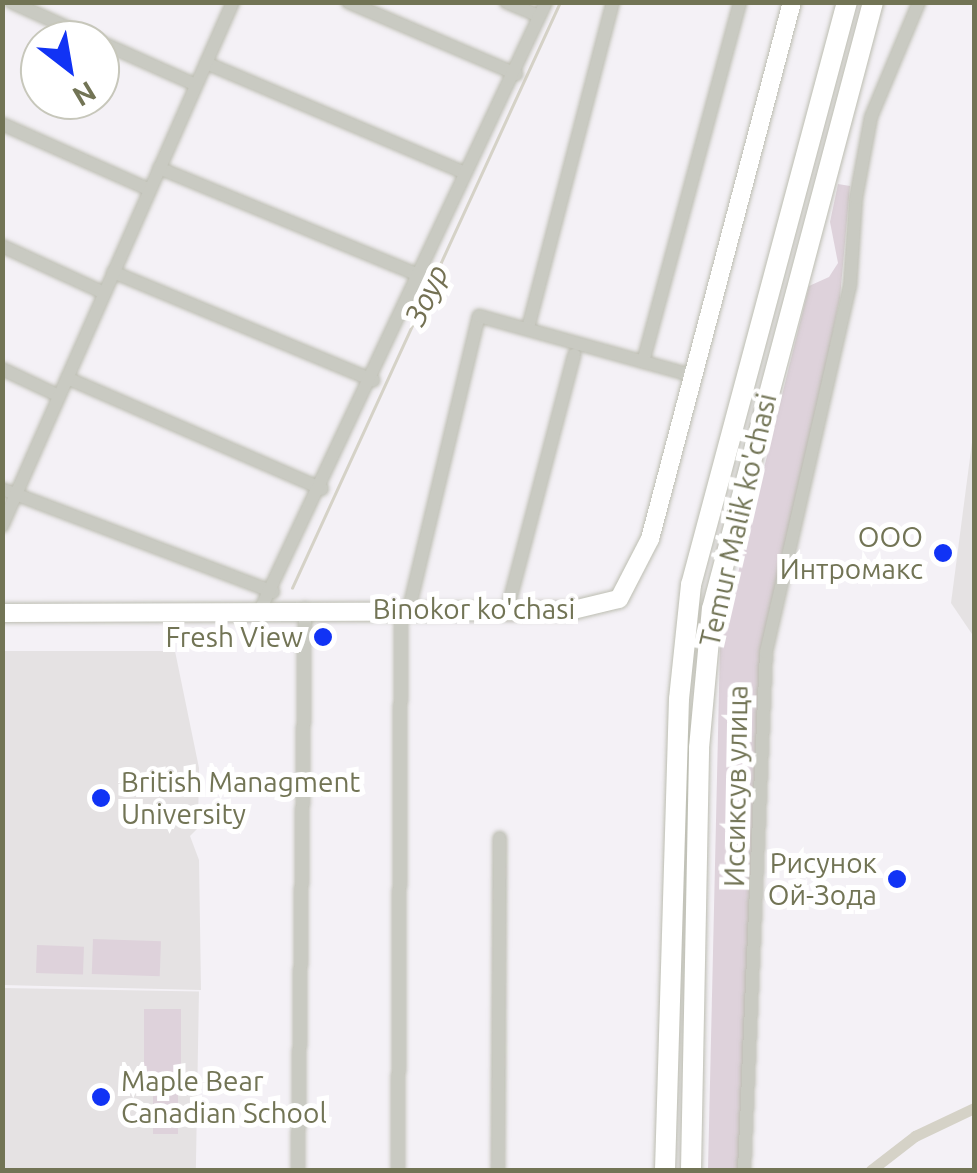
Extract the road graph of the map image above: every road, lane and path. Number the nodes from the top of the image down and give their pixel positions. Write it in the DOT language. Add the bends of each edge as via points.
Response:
graph roads {
  1 [pos="11,2"];
  2 [pos="233,2"];
  3 [pos="348,2"];
  4 [pos="506,2"];
  5 [pos="546,2"];
  6 [pos="614,2"];
  7 [pos="740,2"];
  8 [pos="792,2"];
  9 [pos="847,2"];
  10 [pos="874,2"];
  11 [pos="919,2"];
  12 [pos="539,16"];
  13 [pos="51,20"];
  14 [pos="120,51"];
  15 [pos="206,64"];
  16 [pos="516,74"];
  17 [pos="196,85"];
  18 [pos="2,124"];
  19 [pos="159,168"];
  20 [pos="466,172"];
  21 [pos="150,190"];
  22 [pos="2,246"];
  23 [pos="114,272"];
  24 [pos="419,275"];
  25 [pos="104,293"];
  26 [pos="528,328"];
  27 [pos="756,331"];
  28 [pos="782,338"];
  29 [pos="574,355"];
  30 [pos="643,362"];
  31 [pos="2,369"];
  32 [pos="694,376"];
  33 [pos="67,378"];
  34 [pos="373,380"];
  35 [pos="59,396"];
  36 [pos="322,489"];
  37 [pos="9,492"];
  38 [pos="2,526"];
  39 [pos="273,592"];
  40 [pos="261,608"];
  41 [pos="305,608"];
  42 [pos="405,609"];
  43 [pos="507,610"];
  44 [pos="2,613"];
  45 [pos="500,838"];
  46 [pos="298,1170"];
  47 [pos="398,1170"];
  48 [pos="498,1170"];
  49 [pos="666,1170"];
  50 [pos="692,1170"];
  51 [pos="744,1170"];
  1 -- 13 [label="street"];
  2 -- 15 [label="street"];
  3 -- 16 [label="street"];
  4 -- 12 [label="street"];
  5 -- 12 [label="street"];
  6 -- 26 [label="street"];
  7 -- 30 [label="street"];
  8 -- 32 [label="main road, Binokor ko'chasi"];
  9 -- 27 [label="highway, Temur Malik ko'chasi"];
  10 -- 28 [label="highway, Temur Malik ko'chasi"];
  11 -- 51 [label="street, Иссиксув улица" via="871,117 850,286 766,652"];
  12 -- 16 [label="street"];
  14 -- 17 [label="street"];
  15 -- 17 [label="street"];
  15 -- 20 [label="street"];
  16 -- 20 [label="street"];
  17 -- 19 [label="street"];
  18 -- 21 [label="street"];
  19 -- 21 [label="street"];
  19 -- 24 [label="street"];
  20 -- 24 [label="street"];
  21 -- 23 [label="street"];
  22 -- 25 [label="street"];
  23 -- 25 [label="street"];
  23 -- 34 [label="street"];
  24 -- 34 [label="street"];
  25 -- 33 [label="street"];
  26 -- 30 [label="street"];
  26 -- 42 [label="street" via="479,316"];
  27 -- 28 [label="highway"];
  27 -- 49 [label="highway, Temur Malik ko'chasi" via="695,562 684,641"];
  28 -- 50 [label="highway, Temur Malik ko'chasi" via="721,564 705,654"];
  29 -- 43 [label="street"];
  30 -- 32 [label="street"];
  31 -- 35 [label="street"];
  32 -- 43 [label="main road, Binokor ko'chasi" via="650,539 625,594 590,610"];
  33 -- 35 [label="street"];
  33 -- 36 [label="street"];
  34 -- 36 [label="street"];
  35 -- 37 [label="street"];
  36 -- 39 [label="street"];
  37 -- 38 [label="street"];
  37 -- 39 [label="street"];
  39 -- 40 [label="street"];
  40 -- 41 [label="main road, Binokor ko'chasi"];
  40 -- 44 [label="main road, Binokor ko'chasi"];
  41 -- 42 [label="main road, Binokor ko'chasi"];
  41 -- 46 [label="street"];
  42 -- 43 [label="main road, Binokor ko'chasi"];
  42 -- 47 [label="street"];
  45 -- 48 [label="street"];
}
